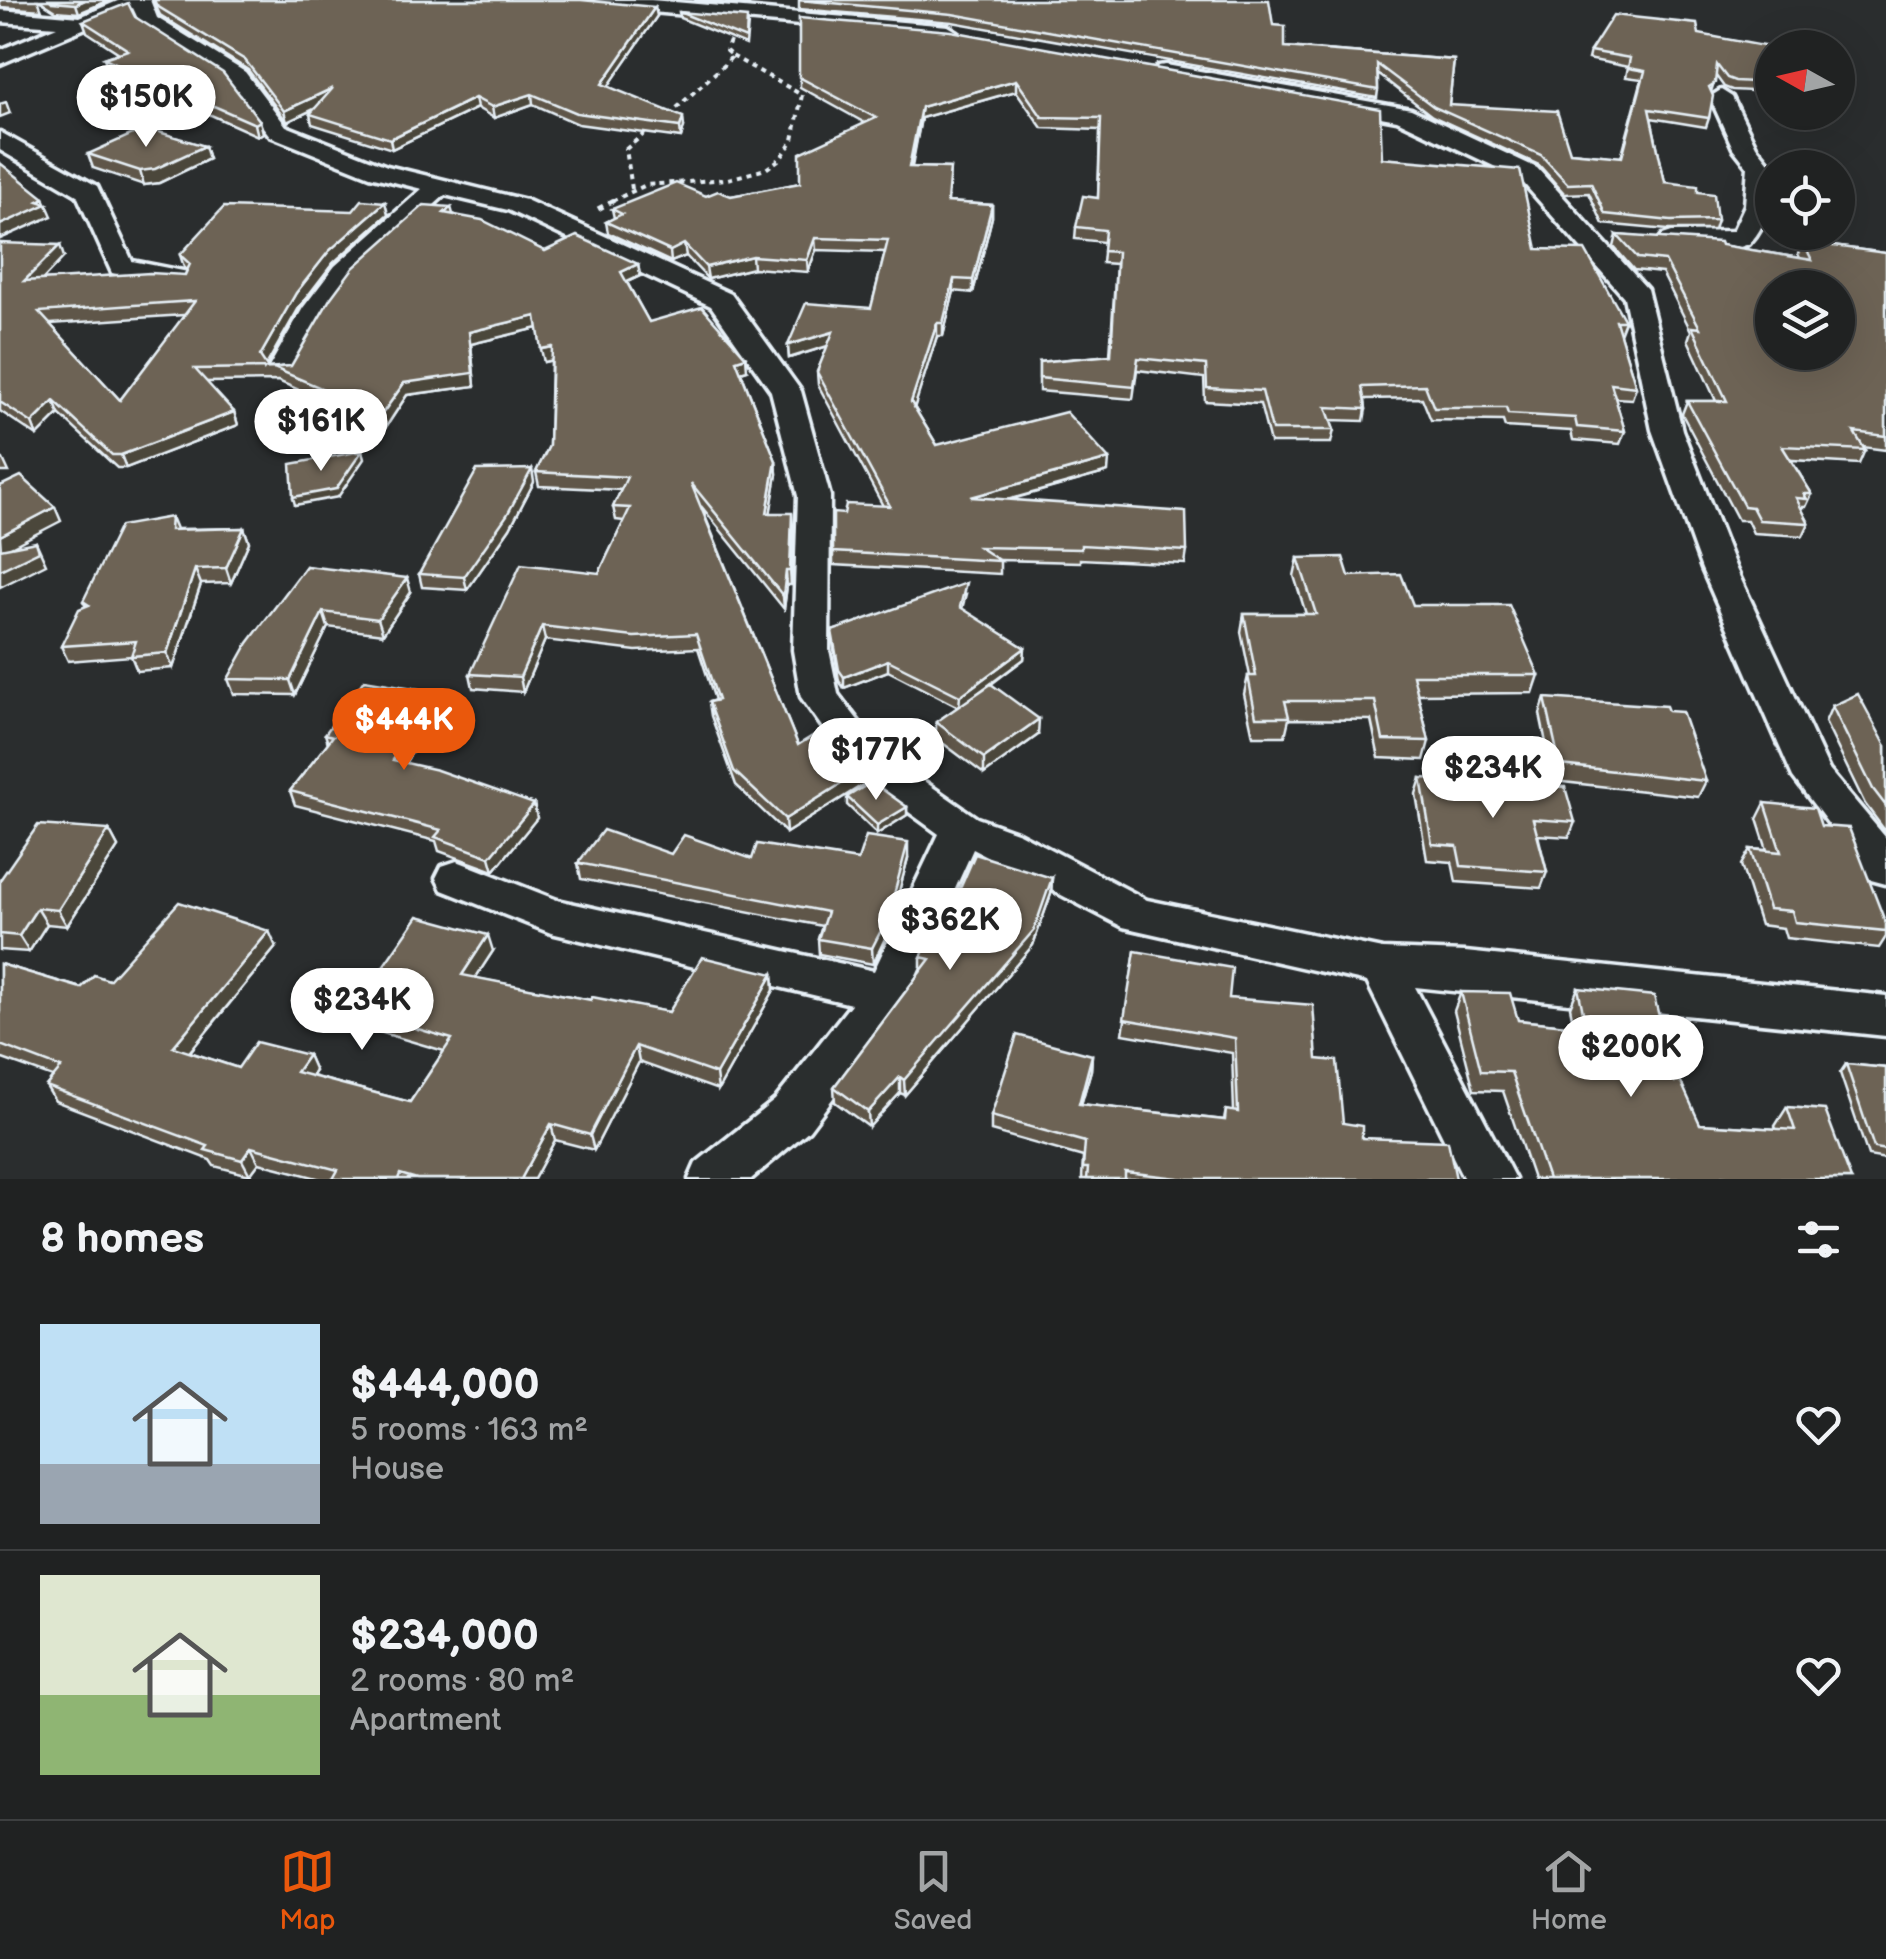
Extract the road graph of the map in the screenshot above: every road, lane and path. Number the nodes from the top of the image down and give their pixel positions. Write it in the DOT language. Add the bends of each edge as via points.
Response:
graph roads {
  1 [pos="138,0"];
  2 [pos="583,0"];
  3 [pos="776,0"];
  4 [pos="0,16"];
  5 [pos="748,16"];
  6 [pos="83,23"];
  7 [pos="968,35"];
  8 [pos="732,56"];
  9 [pos="0,58"];
  10 [pos="1131,65"];
  11 [pos="1721,98"];
  12 [pos="0,139"];
  13 [pos="440,186"];
  14 [pos="632,189"];
  15 [pos="590,212"];
  16 [pos="1582,233"];
  17 [pos="1615,236"];
  18 [pos="1648,238"];
  19 [pos="178,278"];
  20 [pos="282,371"];
  21 [pos="962,829"];
  22 [pos="1886,868"];
  23 [pos="457,878"];
  24 [pos="1382,967"];
  25 [pos="886,993"];
  26 [pos="1886,1016"];
  27 [pos="714,1179"];
  28 [pos="1490,1179"];
  1 -- 6 [label="street"];
  1 -- 13 [label="street" via="148,21 237,78 278,131 380,171"];
  2 -- 5 [label="street"];
  3 -- 5 [label="street"];
  4 -- 6 [label="street"];
  5 -- 7 [label="street"];
  5 -- 8 [label="path" via="734,30 726,51"];
  6 -- 9 [label="street"];
  8 -- 14 [label="path" via="690,102 626,149"];
  8 -- 14 [label="path" via="802,95 795,137 784,154 774,167 746,178"];
  10 -- 16 [label="street" via="1403,114 1528,173"];
  11 -- 18 [label="street" via="1760,166 1748,232 1711,242"];
  12 -- 19 [label="street" via="88,191 121,267"];
  13 -- 20 [label="street" via="344,272"];
  13 -- 21 [label="street" via="518,205 721,300 786,391 814,496 811,650 820,697 868,762"];
  14 -- 15 [label="path"];
  16 -- 17 [label="street"];
  16 -- 22 [label="street" via="1637,295 1667,430 1719,570 1813,777"];
  21 -- 24 [label="street" via="1138,915"];
  21 -- 25 [label="street"];
  23 -- 25 [label="street" via="551,916"];
  24 -- 26 [label="street"];
  24 -- 28 [label="street"];
  25 -- 27 [label="street" via="792,1115"];
}
